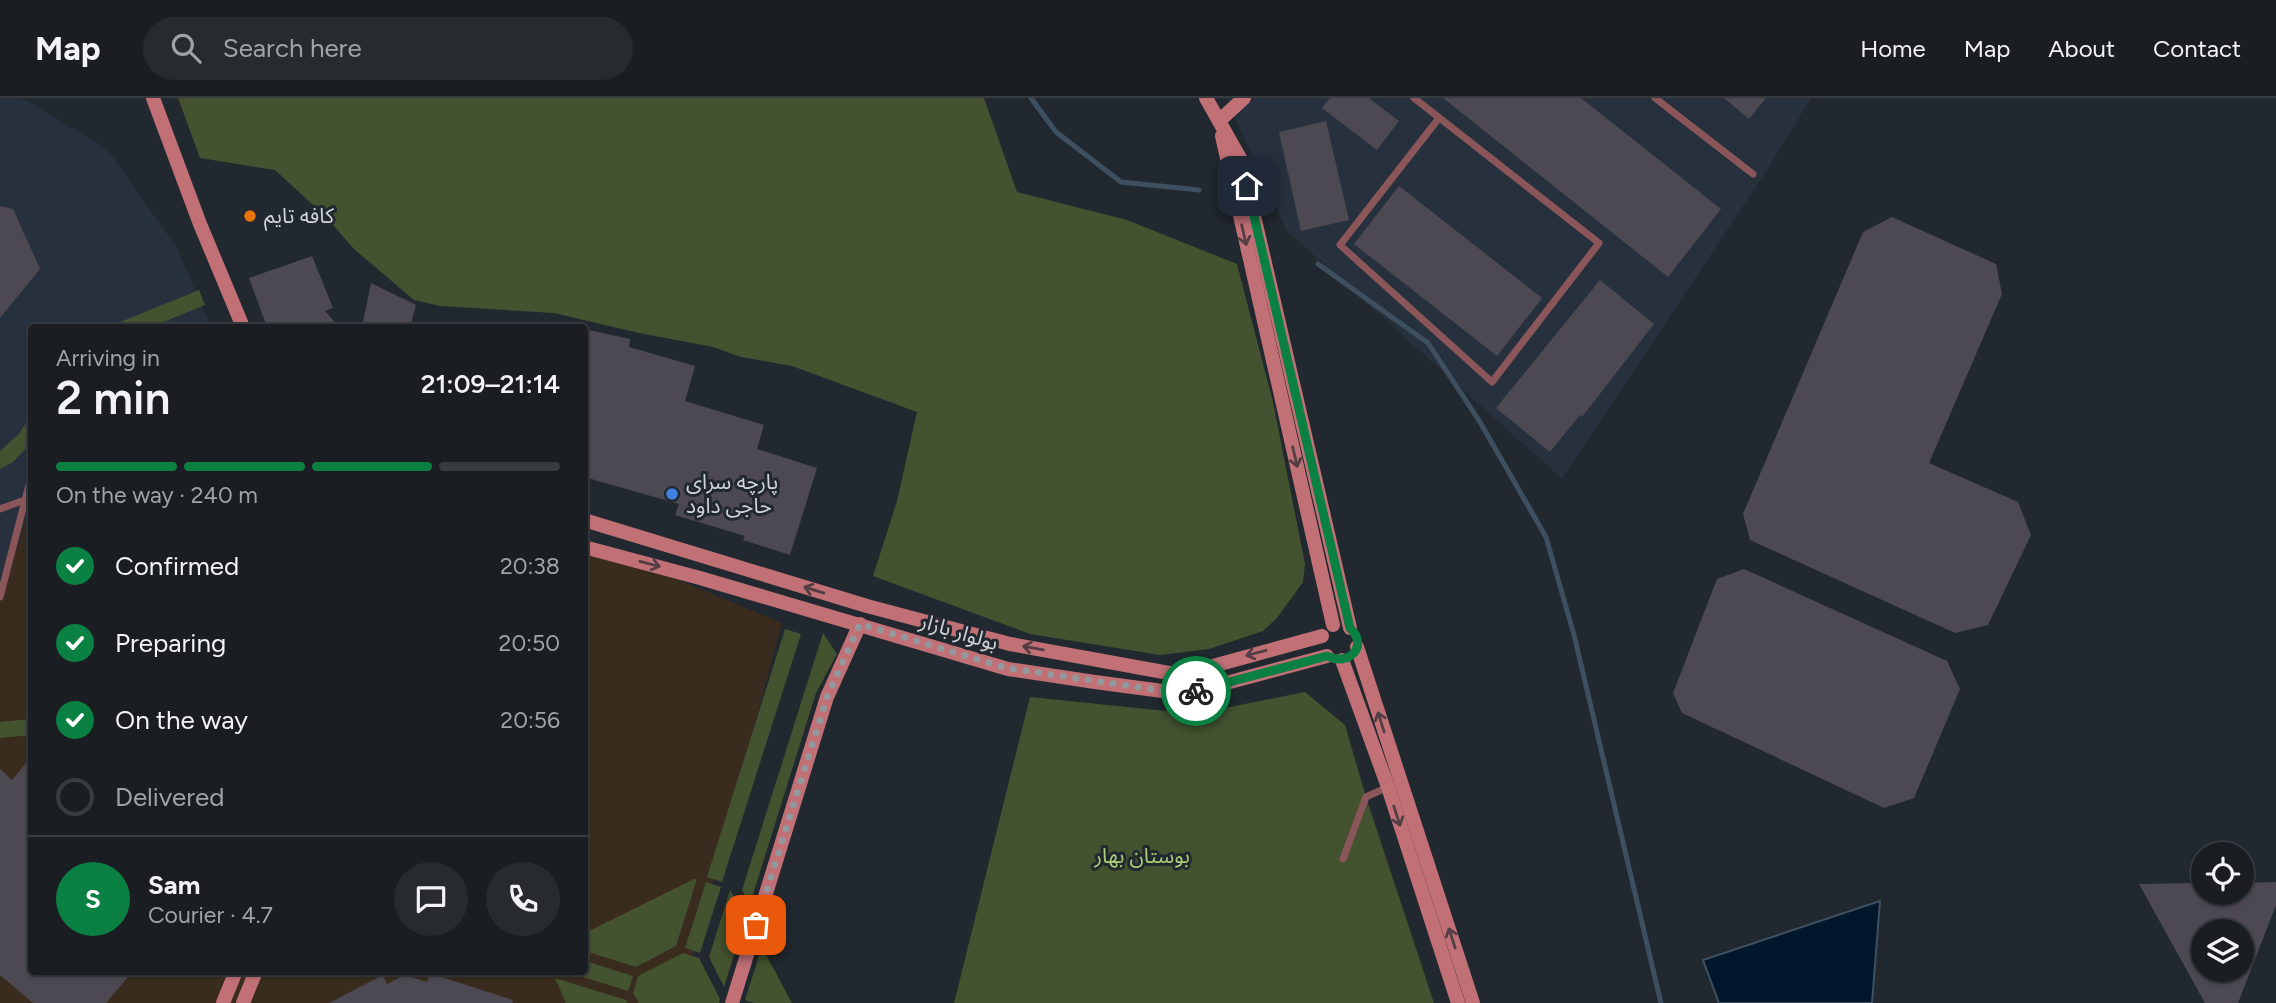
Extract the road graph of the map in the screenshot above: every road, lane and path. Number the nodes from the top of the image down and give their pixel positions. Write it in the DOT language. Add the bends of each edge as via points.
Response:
graph roads {
  1 [pos="153,98"];
  2 [pos="1206,98"];
  3 [pos="1244,98"];
  4 [pos="1414,98"];
  5 [pos="1655,98"];
  6 [pos="1439,118"];
  7 [pos="1219,121"];
  8 [pos="1753,174"];
  9 [pos="242,324"];
  10 [pos="28,489"];
  11 [pos="25,500"];
  12 [pos="0,509"];
  13 [pos="588,521"];
  14 [pos="588,548"];
  15 [pos="0,597"];
  16 [pos="860,624"];
  17 [pos="1332,625"];
  18 [pos="1350,628"];
  19 [pos="1322,636"];
  20 [pos="1357,647"];
  21 [pos="1327,656"];
  22 [pos="1342,660"];
  23 [pos="1388,787"];
  24 [pos="1343,859"];
  25 [pos="234,975"];
  26 [pos="254,975"];
  27 [pos="223,1003"];
  28 [pos="243,1003"];
  29 [pos="732,1003"];
  30 [pos="1458,1003"];
  31 [pos="1473,1003"];
  1 -- 9 [label="street"];
  2 -- 7 [label="street"];
  3 -- 7 [label="street"];
  4 -- 6 [label="lane"];
  5 -- 8 [label="lane"];
  6 -- 6 [label="lane" via="1599,243 1492,382 1340,245"];
  7 -- 17 [label="street, one-way"];
  7 -- 18 [label="street" via="1241,160"];
  10 -- 11 [label="lane"];
  11 -- 12 [label="lane"];
  11 -- 15 [label="lane"];
  19 -- 13 [label="street, one-way" via="1180,675 997,641"];
  14 -- 16 [label="street, بولوار بازار, one-way"];
  16 -- 21 [label="street, بولوار بازار" via="1007,668 1185,694"];
  16 -- 29 [label="street" via="827,697"];
  17 -- 18 [label="street"];
  17 -- 19 [label="street"];
  18 -- 20 [label="street"];
  19 -- 21 [label="street" via="1321,647"];
  20 -- 22 [label="street"];
  31 -- 20 [label="street, one-way"];
  21 -- 22 [label="street"];
  22 -- 23 [label="street"];
  23 -- 24 [label="lane" via="1366,797"];
  23 -- 30 [label="street, one-way"];
  25 -- 27 [label="street"];
  26 -- 28 [label="street"];
}
